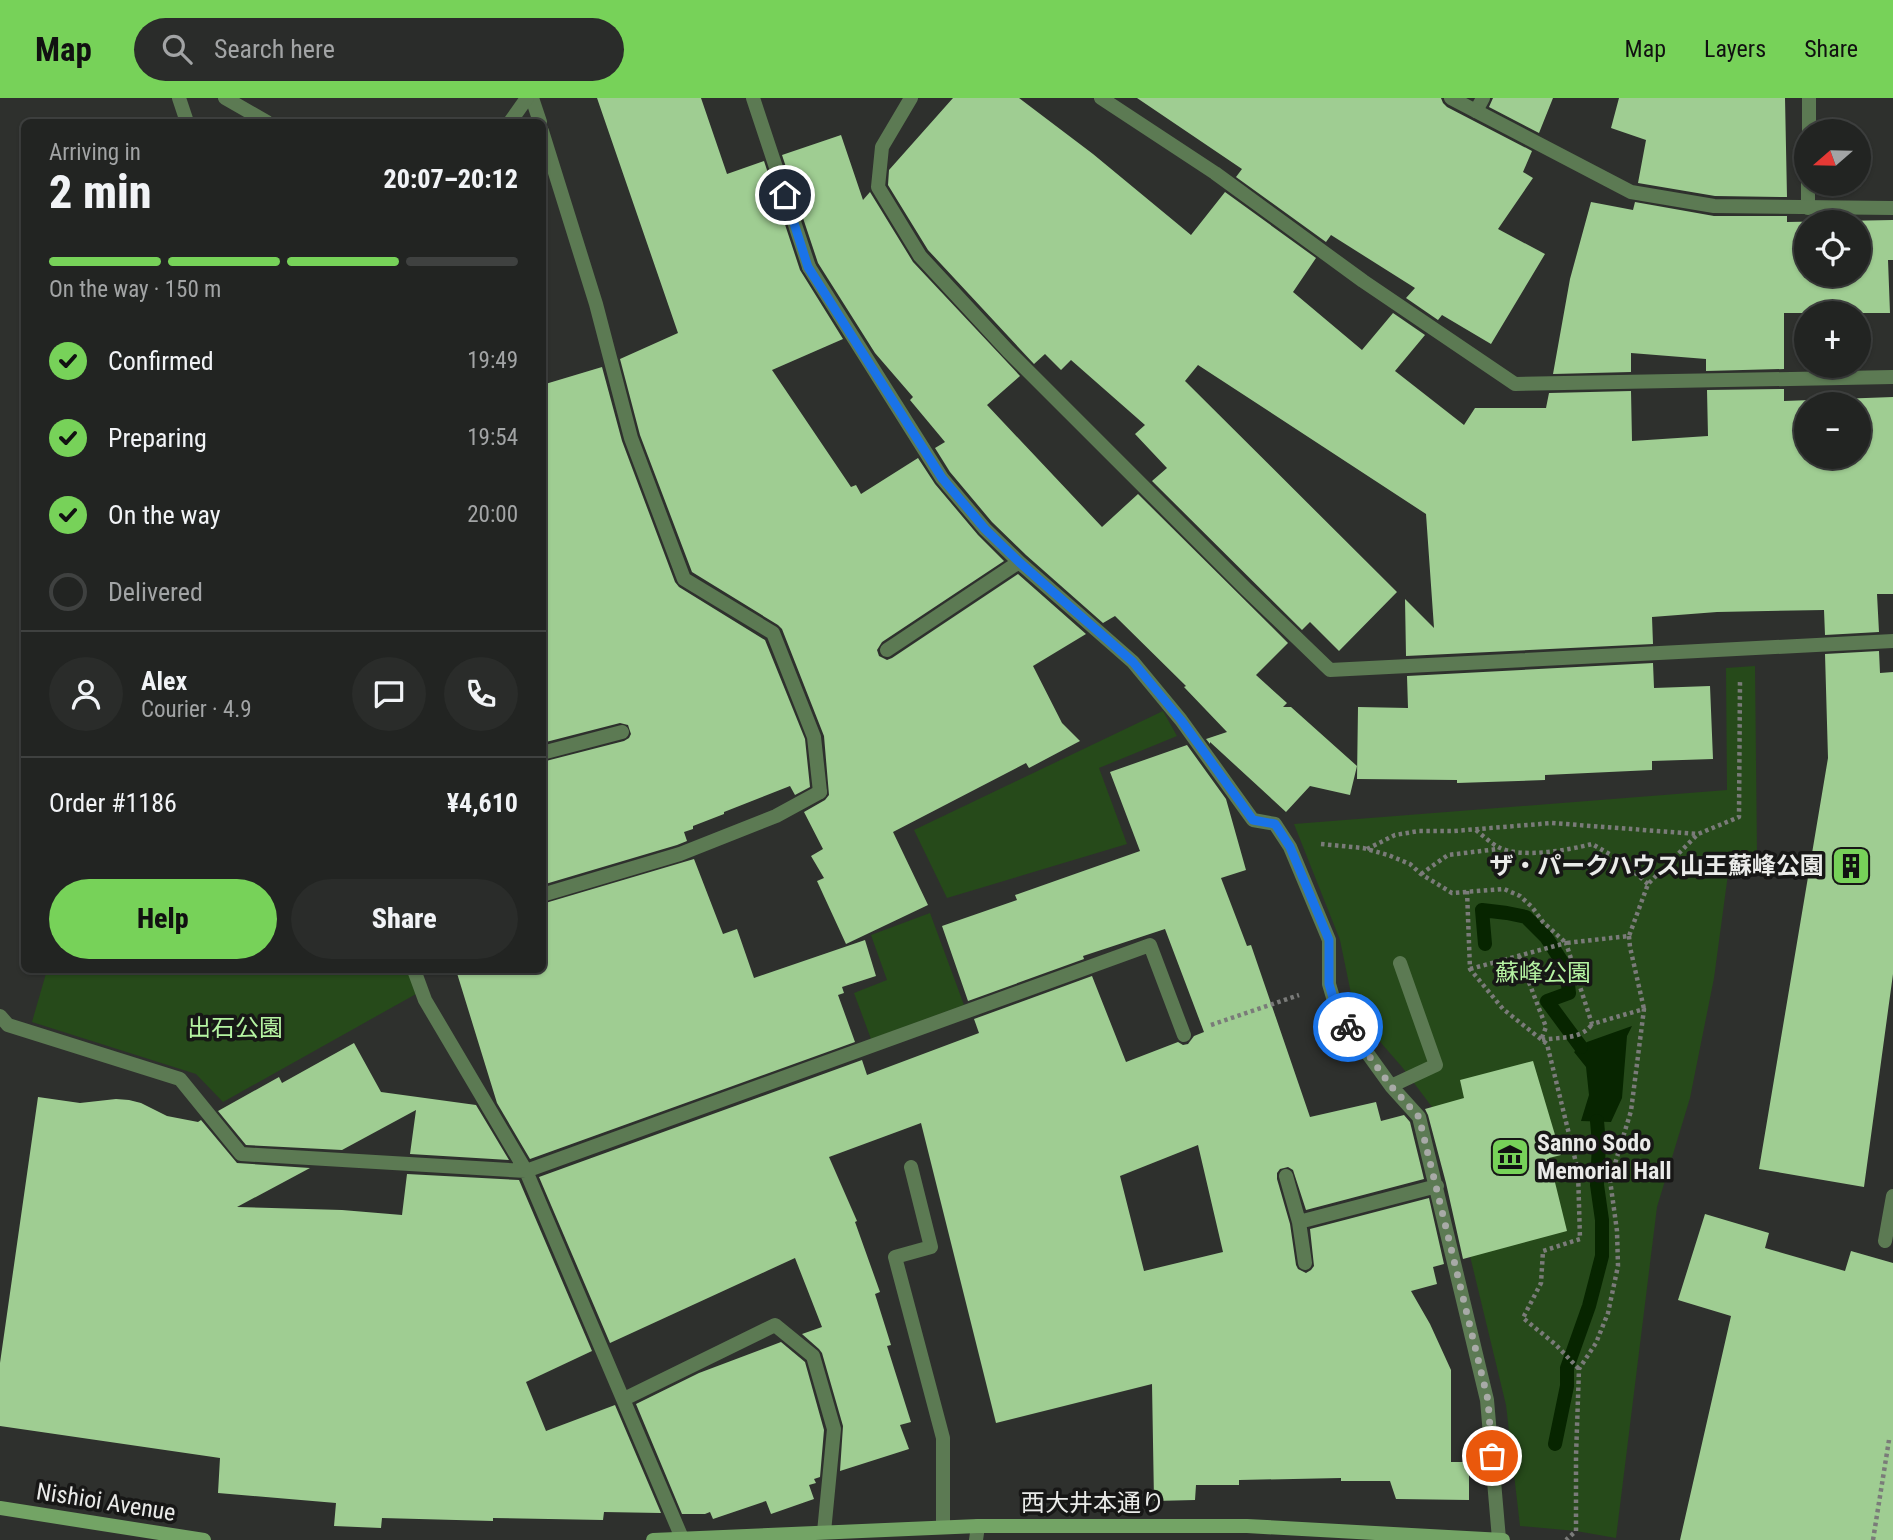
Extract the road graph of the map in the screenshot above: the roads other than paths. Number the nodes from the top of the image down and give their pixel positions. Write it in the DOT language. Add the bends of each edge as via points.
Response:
graph roads {
  1 [pos="179,98"];
  2 [pos="225,98"];
  3 [pos="529,98"];
  4 [pos="753,98"];
  5 [pos="911,98"];
  6 [pos="1101,98"];
  7 [pos="1451,98"];
  8 [pos="1809,98"];
  9 [pos="1479,105"];
  10 [pos="186,119"];
  11 [pos="262,119"];
  12 [pos="512,119"];
  13 [pos="539,119"];
  14 [pos="1809,119"];
  15 [pos="546,144"];
  16 [pos="1808,196"];
  17 [pos="1808,208"];
  18 [pos="1893,208"];
  19 [pos="1893,376"];
  20 [pos="1019,562"];
  21 [pos="1893,641"];
  22 [pos="887,650"];
  23 [pos="622,732"];
  24 [pos="546,752"];
  25 [pos="546,894"];
  26 [pos="1399,963"];
  27 [pos="415,973"];
  28 [pos="0,1016"];
  29 [pos="1185,1035"];
  30 [pos="1391,1086"];
  31 [pos="911,1167"];
  32 [pos="526,1171"];
  33 [pos="1286,1176"];
  34 [pos="1437,1186"];
  35 [pos="1893,1196"];
  36 [pos="1299,1222"];
  37 [pos="1889,1242"];
  38 [pos="1305,1263"];
  39 [pos="624,1399"];
  40 [pos="0,1508"];
  41 [pos="943,1527"];
  42 [pos="824,1532"];
  43 [pos="977,1533"];
  44 [pos="891,1534"];
  45 [pos="682,1538"];
  46 [pos="204,1540"];
  47 [pos="653,1540"];
  48 [pos="1501,1540"];
  1 -- 10 [label="street"];
  2 -- 11 [label="street"];
  3 -- 12 [label="street"];
  3 -- 13 [label="street"];
  4 -- 20 [label="street" via="808,267 942,478"];
  5 -- 21 [label="street" via="882,147 878,187 920,256 1008,351 1330,670"];
  6 -- 19 [label="street" via="1515,384"];
  7 -- 9 [label="street"];
  8 -- 14 [label="street"];
  9 -- 17 [label="street" via="1631,192 1714,206"];
  15 -- 25 [label="street" via="596,304 631,438 684,579 773,634 814,737 820,792 776,816 680,853"];
  16 -- 17 [label="street"];
  17 -- 18 [label="street"];
  20 -- 22 [label="street"];
  20 -- 30 [label="street" via="1133,662 1253,820 1275,824 1290,847 1329,940 1329,984 1337,1011"];
  23 -- 24 [label="street"];
  26 -- 30 [label="street" via="1436,1065"];
  27 -- 32 [label="street" via="425,1000"];
  28 -- 32 [label="street" via="8,1025 180,1079 241,1154"];
  29 -- 32 [label="street" via="1150,945"];
  30 -- 34 [label="street" via="1419,1117"];
  31 -- 41 [label="street" via="932,1247 895,1257 943,1438"];
  32 -- 39 [label="street"];
  33 -- 36 [label="street"];
  34 -- 36 [label="street"];
  34 -- 48 [label="street" via="1488,1400"];
  35 -- 37 [label="street"];
  36 -- 38 [label="street"];
  39 -- 42 [label="street" via="775,1325 813,1356 834,1429"];
  39 -- 45 [label="street"];
  40 -- 46 [label="street, Nishioi Avenue"];
  41 -- 43 [label="street, 西大井本通り"];
  41 -- 44 [label="street, 西大井本通り"];
  42 -- 44 [label="street, 西大井本通り"];
  42 -- 45 [label="street, 西大井本通り"];
  43 -- 48 [label="street, 西大井本通り" via="1247,1526"];
  45 -- 47 [label="street"];
}
